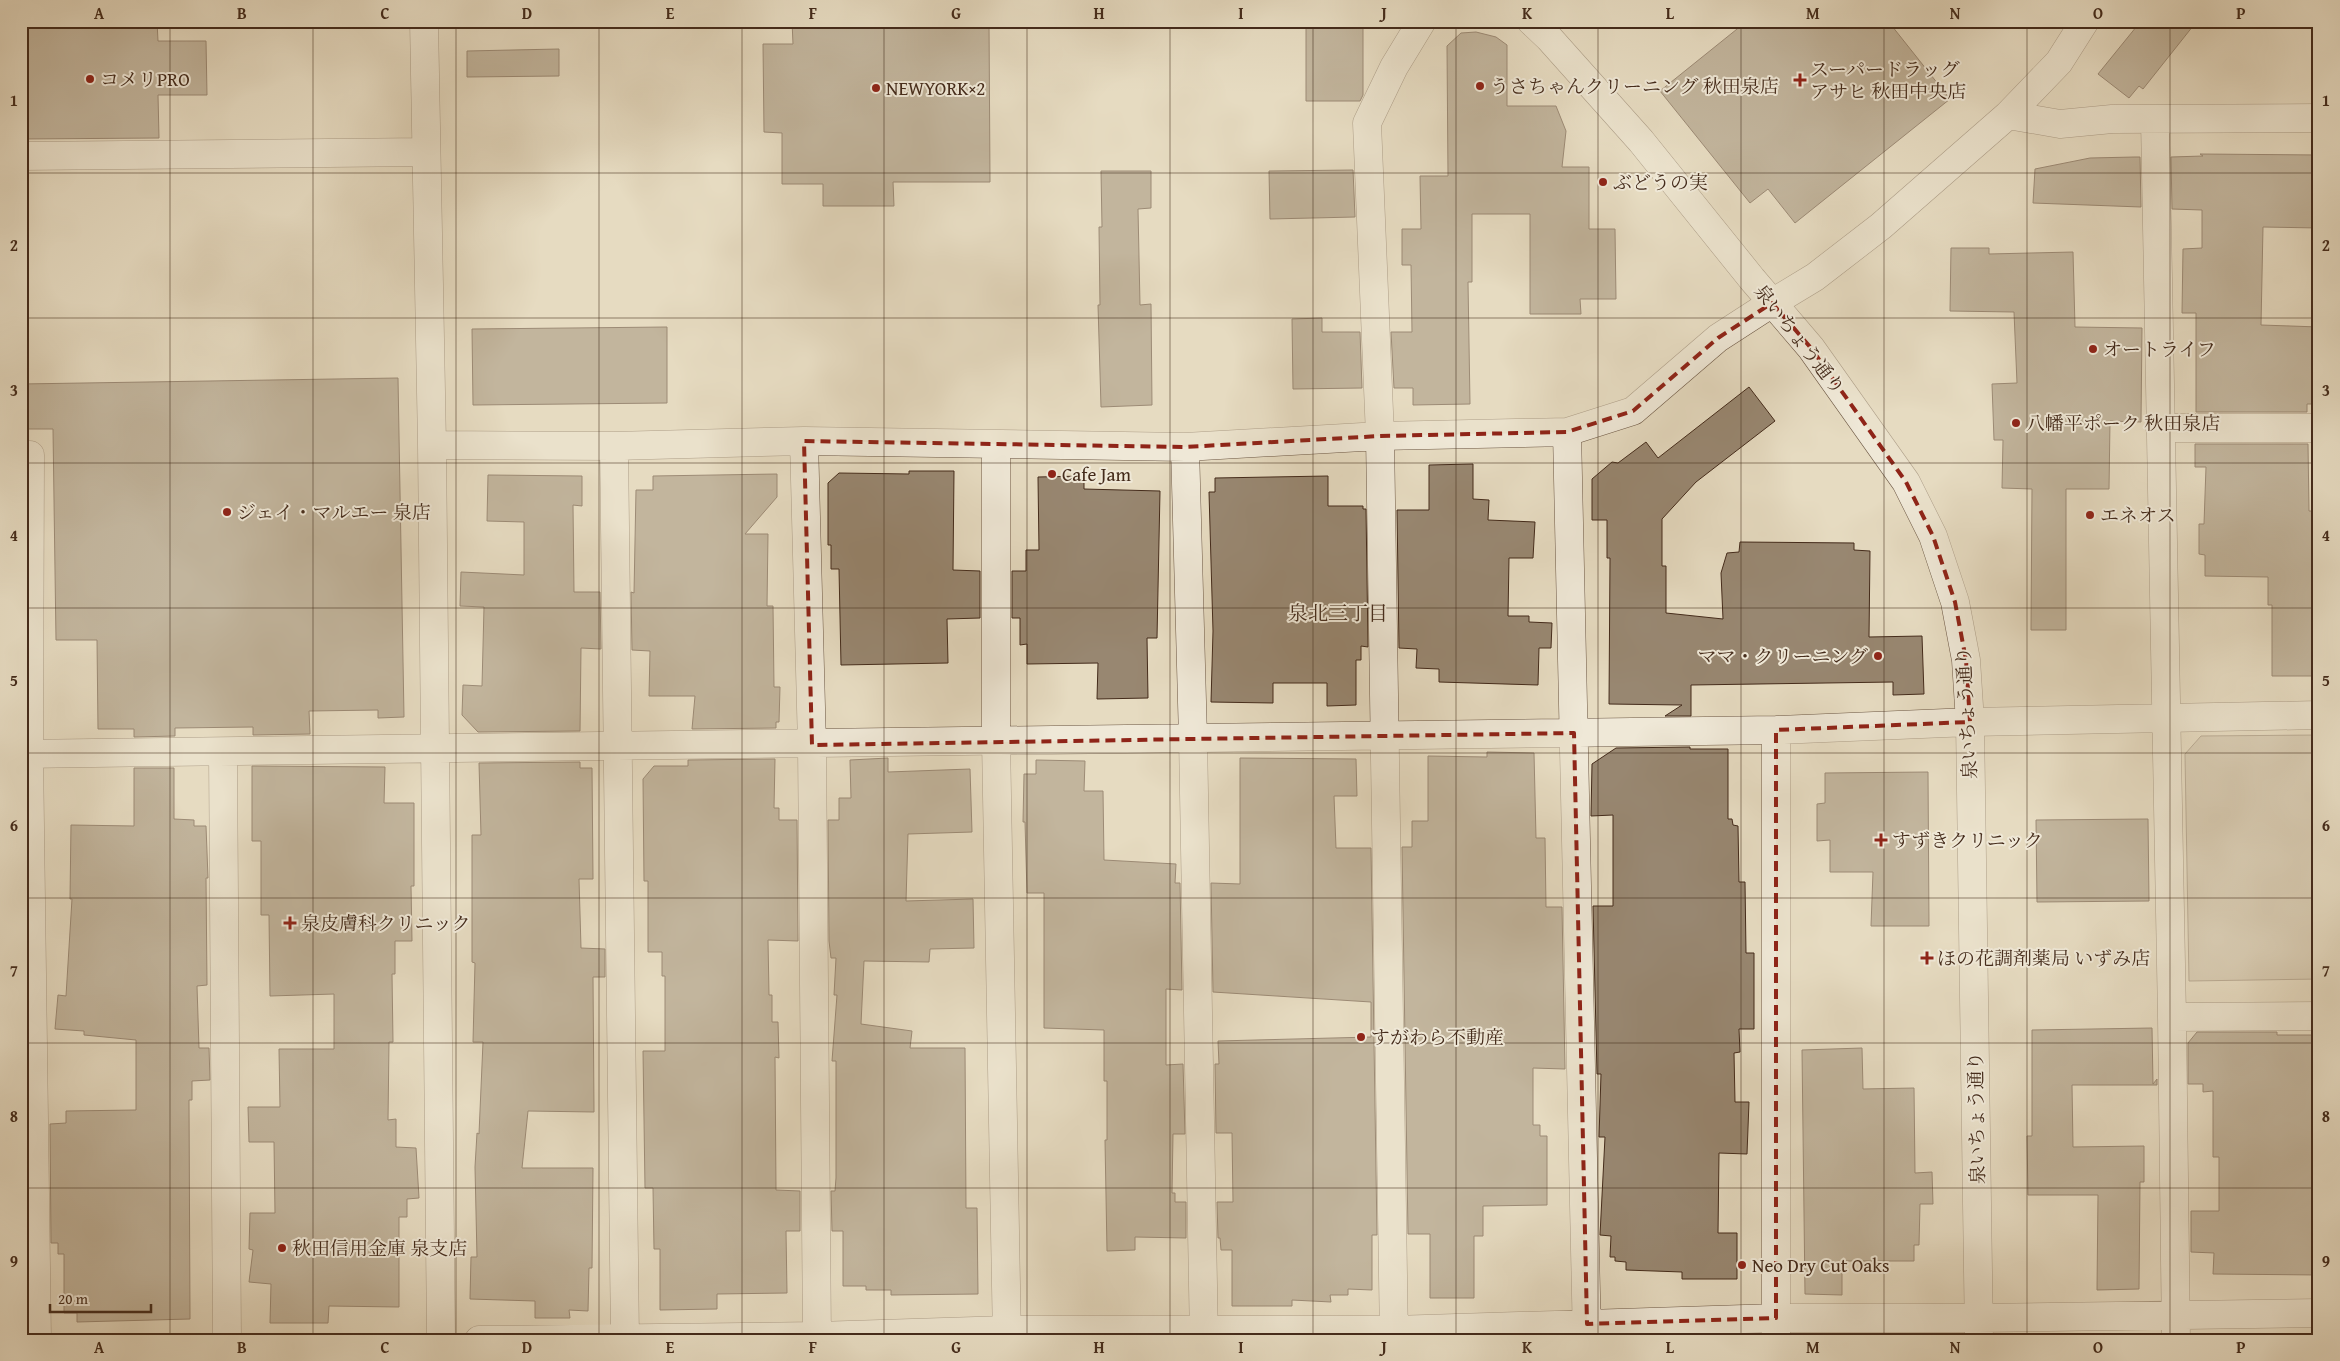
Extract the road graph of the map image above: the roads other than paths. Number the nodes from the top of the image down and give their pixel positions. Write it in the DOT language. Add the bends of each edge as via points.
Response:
graph roads {
  1 [pos="424,21"];
  2 [pos="1422,21"];
  3 [pos="1530,21"];
  4 [pos="2085,21"];
  5 [pos="2008,115"];
  6 [pos="2319,118"];
  7 [pos="2155,120"];
  8 [pos="426,152"];
  9 [pos="21,156"];
  10 [pos="1772,303"];
  11 [pos="2160,428"];
  12 [pos="2319,428"];
  13 [pos="1567,432"];
  14 [pos="1380,436"];
  15 [pos="804,441"];
  16 [pos="996,444"];
  17 [pos="432,446"];
  18 [pos="614,446"];
  19 [pos="1185,447"];
  20 [pos="21,455"];
  21 [pos="2319,715"];
  22 [pos="2166,719"];
  23 [pos="1970,722"];
  24 [pos="1776,730"];
  25 [pos="1574,733"];
  26 [pos="1385,736"];
  27 [pos="1193,738"];
  28 [pos="996,741"];
  29 [pos="812,745"];
  30 [pos="618,747"];
  31 [pos="436,748"];
  32 [pos="223,752"];
  33 [pos="25,754"];
  34 [pos="2319,1016"];
  35 [pos="2172,1017"];
  36 [pos="2319,1313"];
  37 [pos="2176,1327"];
  38 [pos="1776,1329"];
  39 [pos="1979,1329"];
  40 [pos="1587,1332"];
  41 [pos="1007,1335"];
  42 [pos="1204,1335"];
  43 [pos="1394,1335"];
  44 [pos="817,1338"];
  45 [pos="625,1339"];
  46 [pos="37,1340"];
  47 [pos="227,1340"];
  48 [pos="441,1340"];
  49 [pos="479,1340"];
  1 -- 8 [label="street"];
  2 -- 14 [label="street" via="1394,67 1367,122"];
  3 -- 10 [label="street, 泉いちょう通り" via="1641,141"];
  4 -- 5 [label="street" via="2059,62"];
  5 -- 7 [label="street" via="2060,124"];
  5 -- 10 [label="street" via="1881,226 1815,277"];
  6 -- 7 [label="street"];
  7 -- 11 [label="street"];
  8 -- 9 [label="street"];
  8 -- 17 [label="street"];
  10 -- 13 [label="street" via="1718,338 1633,411"];
  10 -- 23 [label="street, 泉いちょう通り" via="1811,348 1906,482 1933,536 1955,602 1966,660"];
  11 -- 12 [label="street"];
  11 -- 22 [label="street"];
  13 -- 14 [label="street"];
  13 -- 25 [label="street"];
  14 -- 19 [label="street"];
  14 -- 26 [label="street"];
  15 -- 16 [label="street"];
  15 -- 18 [label="street"];
  15 -- 29 [label="street"];
  16 -- 19 [label="street"];
  16 -- 28 [label="street"];
  17 -- 18 [label="street"];
  17 -- 31 [label="street"];
  18 -- 30 [label="street"];
  19 -- 27 [label="street"];
  20 -- 33 [label="street" via="30,455"];
  21 -- 22 [label="street"];
  22 -- 23 [label="street"];
  22 -- 35 [label="street"];
  23 -- 24 [label="street"];
  23 -- 39 [label="street, 泉いちょう通り"];
  24 -- 25 [label="street"];
  24 -- 38 [label="street"];
  25 -- 26 [label="street"];
  25 -- 40 [label="street"];
  26 -- 27 [label="street"];
  26 -- 43 [label="street"];
  27 -- 28 [label="street"];
  27 -- 42 [label="street"];
  28 -- 29 [label="street"];
  28 -- 41 [label="street"];
  29 -- 30 [label="street"];
  29 -- 44 [label="street"];
  30 -- 31 [label="street"];
  30 -- 45 [label="street"];
  31 -- 32 [label="street"];
  31 -- 48 [label="street"];
  32 -- 33 [label="street"];
  32 -- 47 [label="street"];
  33 -- 46 [label="street"];
  34 -- 35 [label="street"];
  35 -- 37 [label="street"];
  36 -- 37 [label="street"];
  37 -- 39 [label="street"];
  38 -- 39 [label="street"];
  38 -- 40 [label="street"];
  40 -- 43 [label="street"];
  41 -- 42 [label="street"];
  41 -- 44 [label="street"];
  42 -- 43 [label="street"];
  44 -- 45 [label="street"];
  45 -- 49 [label="street"];
}
